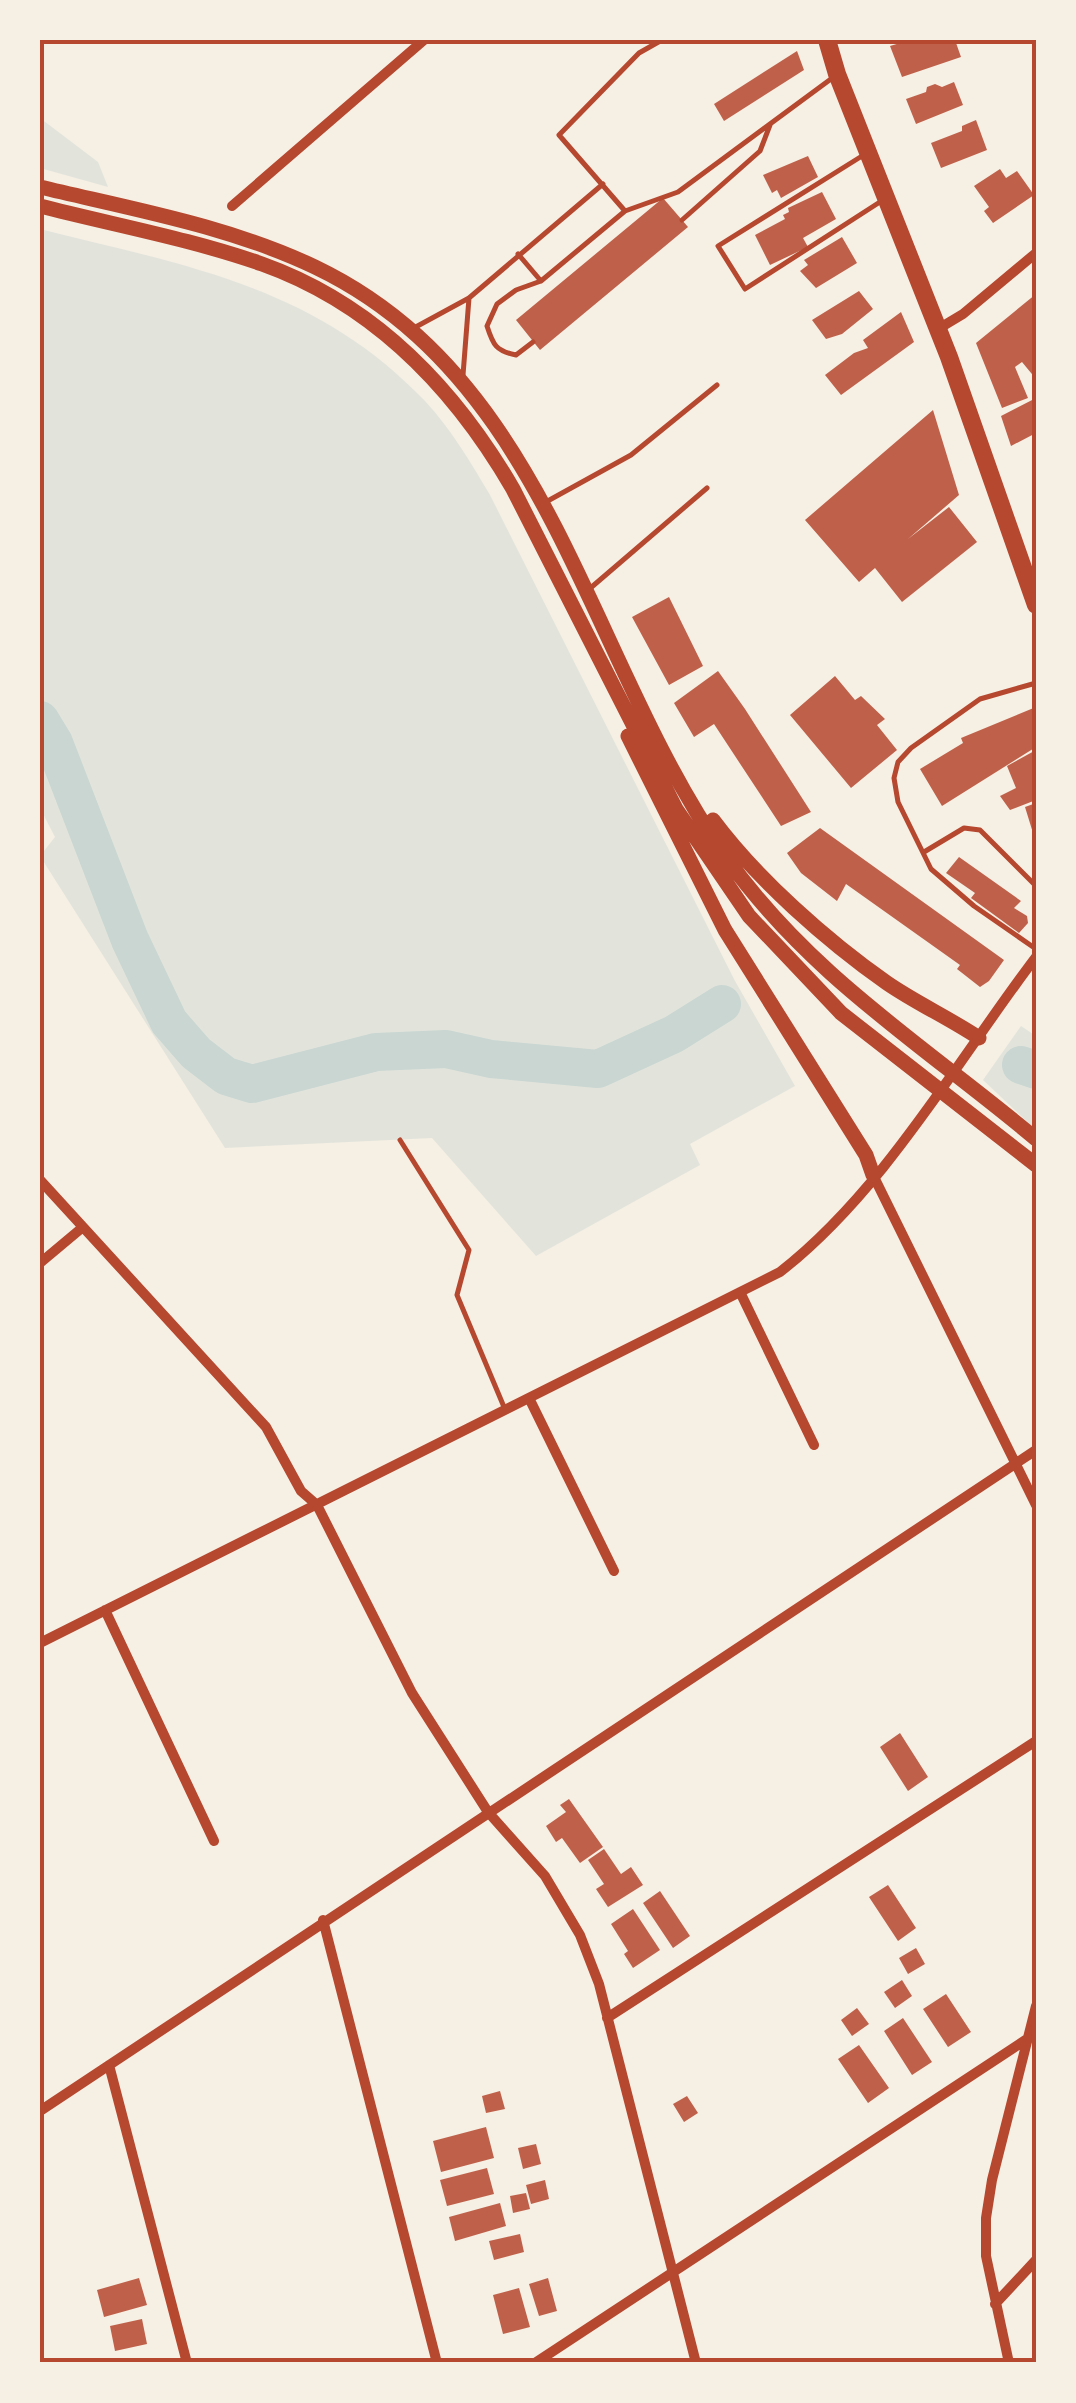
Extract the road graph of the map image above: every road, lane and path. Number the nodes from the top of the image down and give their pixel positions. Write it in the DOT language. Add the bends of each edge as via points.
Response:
graph roads {
  1 [pos="424,40"];
  2 [pos="662,40"];
  3 [pos="827,40"];
  4 [pos="837,74"];
  5 [pos="771,122"];
  6 [pos="869,152"];
  7 [pos="603,184"];
  8 [pos="40,186"];
  9 [pos="887,198"];
  10 [pos="40,206"];
  11 [pos="232,206"];
  12 [pos="625,211"];
  13 [pos="682,220"];
  14 [pos="1036,253"];
  15 [pos="518,254"];
  16 [pos="541,281"];
  17 [pos="469,298"];
  18 [pos="412,328"];
  19 [pos="938,329"];
  20 [pos="534,342"];
  21 [pos="462,381"];
  22 [pos="717,385"];
  23 [pos="706,488"];
  24 [pos="542,504"];
  25 [pos="1029,560"];
  26 [pos="585,593"];
  27 [pos="1036,605"];
  28 [pos="599,662"];
  29 [pos="1036,683"];
  30 [pos="650,728"];
  31 [pos="924,852"];
  32 [pos="1036,886"];
  33 [pos="1036,949"];
  34 [pos="1036,958"];
  35 [pos="979,1038"];
  36 [pos="1036,1139"];
  37 [pos="400,1140"];
  38 [pos="1036,1165"];
  39 [pos="874,1175"];
  40 [pos="40,1180"];
  41 [pos="83,1226"];
  42 [pos="40,1263"];
  43 [pos="740,1292"];
  44 [pos="529,1398"];
  45 [pos="505,1410"];
  46 [pos="814,1445"];
  47 [pos="1036,1450"];
  48 [pos="1018,1462"];
  49 [pos="317,1505"];
  50 [pos="1036,1505"];
  51 [pos="614,1571"];
  52 [pos="105,1610"];
  53 [pos="40,1643"];
  54 [pos="1036,1741"];
  55 [pos="488,1812"];
  56 [pos="214,1841"];
  57 [pos="323,1920"];
  58 [pos="1036,2006"];
  59 [pos="607,2018"];
  60 [pos="1027,2039"];
  61 [pos="109,2064"];
  62 [pos="40,2110"];
  63 [pos="1036,2260"];
  64 [pos="674,2274"];
  65 [pos="995,2304"];
  66 [pos="187,2363"];
  67 [pos="437,2363"];
  68 [pos="535,2363"];
  69 [pos="696,2363"];
  70 [pos="1009,2363"];
  1 -- 11 [label="street"];
  2 -- 7 [label="lane" via="639,54 559,135"];
  3 -- 4 [label="main road"];
  4 -- 5 [label="lane"];
  4 -- 6 [label="main road"];
  5 -- 12 [label="lane" via="678,192"];
  5 -- 13 [label="lane" via="760,151"];
  6 -- 9 [label="main road"];
  6 -- 9 [label="lane" via="718,246 746,289"];
  7 -- 12 [label="lane"];
  7 -- 15 [label="lane"];
  8 -- 18 [label="main road" via="270,246 362,293"];
  9 -- 19 [label="main road"];
  10 -- 28 [label="main road" via="263,264 392,338 486,441"];
  12 -- 16 [label="lane"];
  14 -- 19 [label="street"];
  15 -- 16 [label="lane"];
  15 -- 17 [label="lane"];
  16 -- 20 [label="lane" via="497,304 487,326 502,352 516,355"];
  17 -- 18 [label="lane"];
  17 -- 21 [label="lane"];
  18 -- 21 [label="main road"];
  19 -- 25 [label="main road"];
  21 -- 24 [label="main road" via="501,430"];
  22 -- 24 [label="lane" via="630,455"];
  23 -- 26 [label="lane"];
  24 -- 26 [label="main road"];
  25 -- 27 [label="main road"];
  26 -- 30 [label="main road"];
  28 -- 38 [label="main road" via="676,808 749,916 841,1013"];
  28 -- 39 [label="main road" via="637,757 725,930"];
  29 -- 31 [label="lane" via="980,699 898,762 898,802"];
  30 -- 35 [label="main road" via="723,834 788,900 887,983"];
  30 -- 36 [label="main road" via="726,857 808,952 900,1035"];
  31 -- 32 [label="lane" via="964,828 980,830"];
  31 -- 33 [label="lane" via="931,869"];
  34 -- 35 [label="street"];
  35 -- 39 [label="street"];
  37 -- 45 [label="lane" via="469,1250 457,1295"];
  39 -- 43 [label="street" via="802,1254"];
  39 -- 48 [label="street"];
  40 -- 41 [label="street"];
  41 -- 42 [label="street"];
  41 -- 49 [label="street" via="266,1427 301,1491"];
  43 -- 44 [label="street"];
  43 -- 46 [label="street"];
  44 -- 45 [label="street"];
  44 -- 51 [label="street"];
  45 -- 49 [label="street"];
  47 -- 48 [label="street"];
  48 -- 50 [label="street"];
  48 -- 55 [label="street"];
  49 -- 52 [label="street"];
  49 -- 55 [label="street" via="412,1693"];
  52 -- 53 [label="street"];
  52 -- 56 [label="street"];
  54 -- 59 [label="street"];
  55 -- 57 [label="street"];
  55 -- 59 [label="street" via="545,1876 580,1936"];
  57 -- 61 [label="street"];
  57 -- 67 [label="street"];
  58 -- 60 [label="street"];
  59 -- 64 [label="street"];
  60 -- 64 [label="street"];
  60 -- 65 [label="street" via="986,2218"];
  61 -- 62 [label="street"];
  61 -- 66 [label="street"];
  63 -- 65 [label="street"];
  64 -- 68 [label="street"];
  64 -- 69 [label="street"];
  65 -- 70 [label="street"];
}
